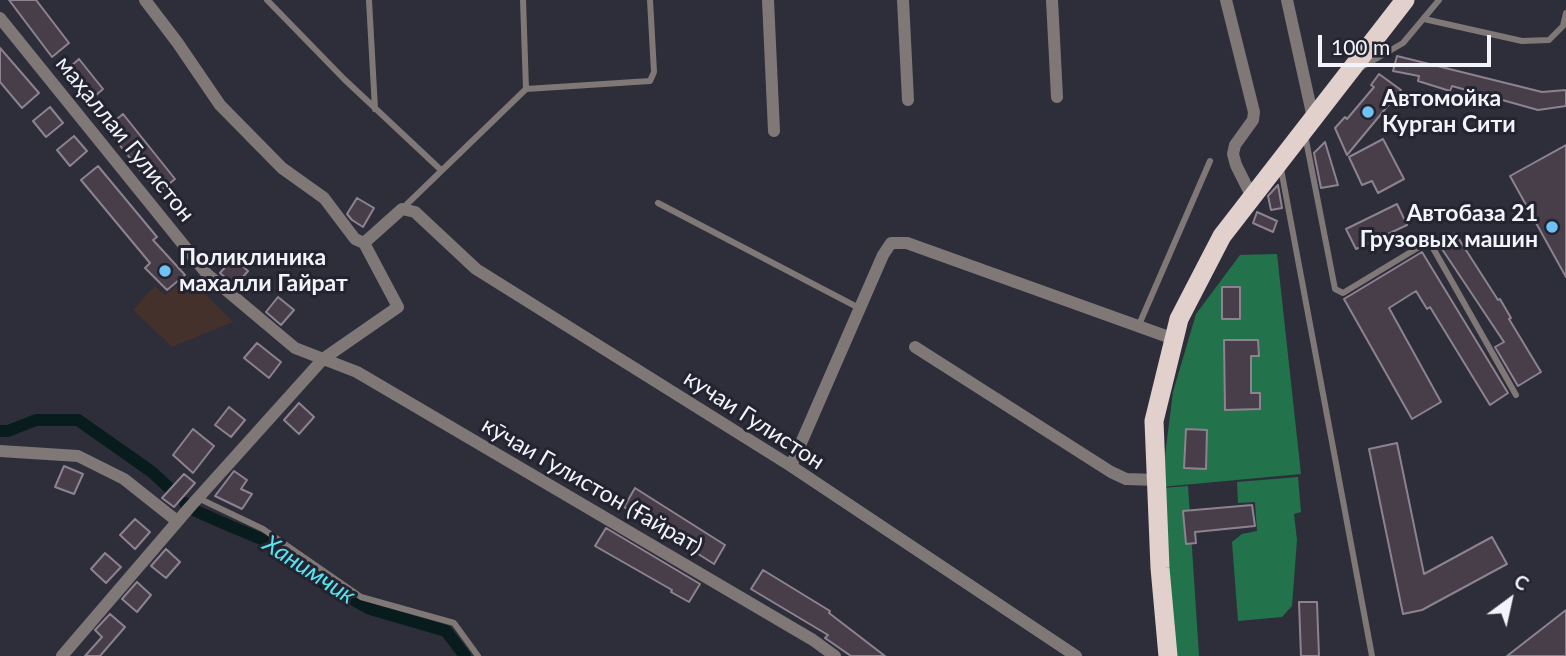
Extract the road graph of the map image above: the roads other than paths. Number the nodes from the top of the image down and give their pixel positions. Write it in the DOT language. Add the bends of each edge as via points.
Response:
graph roads {
  1 [pos="145,0"];
  2 [pos="267,0"];
  3 [pos="369,0"];
  4 [pos="523,0"];
  5 [pos="650,0"];
  6 [pos="768,0"];
  7 [pos="903,0"];
  8 [pos="1052,0"];
  9 [pos="1226,0"];
  10 [pos="1287,0"];
  11 [pos="1405,0"];
  12 [pos="1439,0"];
  13 [pos="1566,13"];
  14 [pos="0,18"];
  15 [pos="1424,19"];
  16 [pos="1345,76"];
  17 [pos="526,89"];
  18 [pos="1056,97"];
  19 [pos="908,100"];
  20 [pos="375,109"];
  21 [pos="1308,124"];
  22 [pos="774,131"];
  23 [pos="1210,161"];
  24 [pos="1279,161"];
  25 [pos="441,170"];
  26 [pos="1252,197"];
  27 [pos="658,203"];
  28 [pos="402,209"];
  29 [pos="364,243"];
  30 [pos="859,309"];
  31 [pos="1138,327"];
  32 [pos="1174,340"];
  33 [pos="915,347"];
  34 [pos="323,359"];
  35 [pos="1516,395"];
  36 [pos="0,451"];
  37 [pos="791,466"];
  38 [pos="1157,480"];
  39 [pos="197,499"];
  40 [pos="179,520"];
  41 [pos="62,656"];
  42 [pos="478,656"];
  43 [pos="835,656"];
  44 [pos="1076,656"];
  45 [pos="1168,656"];
  46 [pos="1372,656"];
  1 -- 29 [label="street" via="220,105 282,168 324,198 355,239"];
  2 -- 20 [label="lane"];
  3 -- 20 [label="lane"];
  4 -- 17 [label="lane"];
  5 -- 17 [label="lane" via="654,72 650,81"];
  6 -- 22 [label="street"];
  7 -- 19 [label="street"];
  8 -- 18 [label="street"];
  9 -- 26 [label="street" via="1254,112 1233,154"];
  10 -- 21 [label="street"];
  11 -- 16 [label="highway"];
  12 -- 15 [label="lane"];
  13 -- 15 [label="lane" via="1563,26 1549,40 1522,41"];
  14 -- 34 [label="street, маҳаллаи Гулистон" via="207,274 295,348"];
  15 -- 16 [label="lane" via="1403,43"];
  16 -- 21 [label="highway"];
  17 -- 25 [label="lane"];
  20 -- 25 [label="lane"];
  21 -- 24 [label="highway"];
  21 -- 35 [label="lane" via="1335,289 1343,293 1429,241"];
  23 -- 31 [label="lane"];
  24 -- 26 [label="highway"];
  24 -- 46 [label="lane"];
  25 -- 28 [label="lane"];
  26 -- 32 [label="highway" via="1222,236 1179,319"];
  27 -- 30 [label="lane"];
  28 -- 29 [label="street"];
  28 -- 37 [label="street, кучаи Гулистон" via="415,212 476,269"];
  29 -- 34 [label="street" via="398,307"];
  30 -- 31 [label="street" via="891,243 908,243"];
  30 -- 37 [label="street"];
  31 -- 32 [label="street"];
  32 -- 38 [label="highway" via="1154,421"];
  33 -- 38 [label="street" via="1111,472 1126,479"];
  34 -- 39 [label="street"];
  34 -- 43 [label="street, кӯчаи Гулистон (Ғайрат)" via="357,372"];
  36 -- 40 [label="street" via="78,456 124,479"];
  37 -- 44 [label="street, кучаи Гулистон"];
  38 -- 45 [label="highway"];
  39 -- 40 [label="street"];
  39 -- 42 [label="lane" via="262,529 361,597 454,623"];
  40 -- 41 [label="street"];
}
